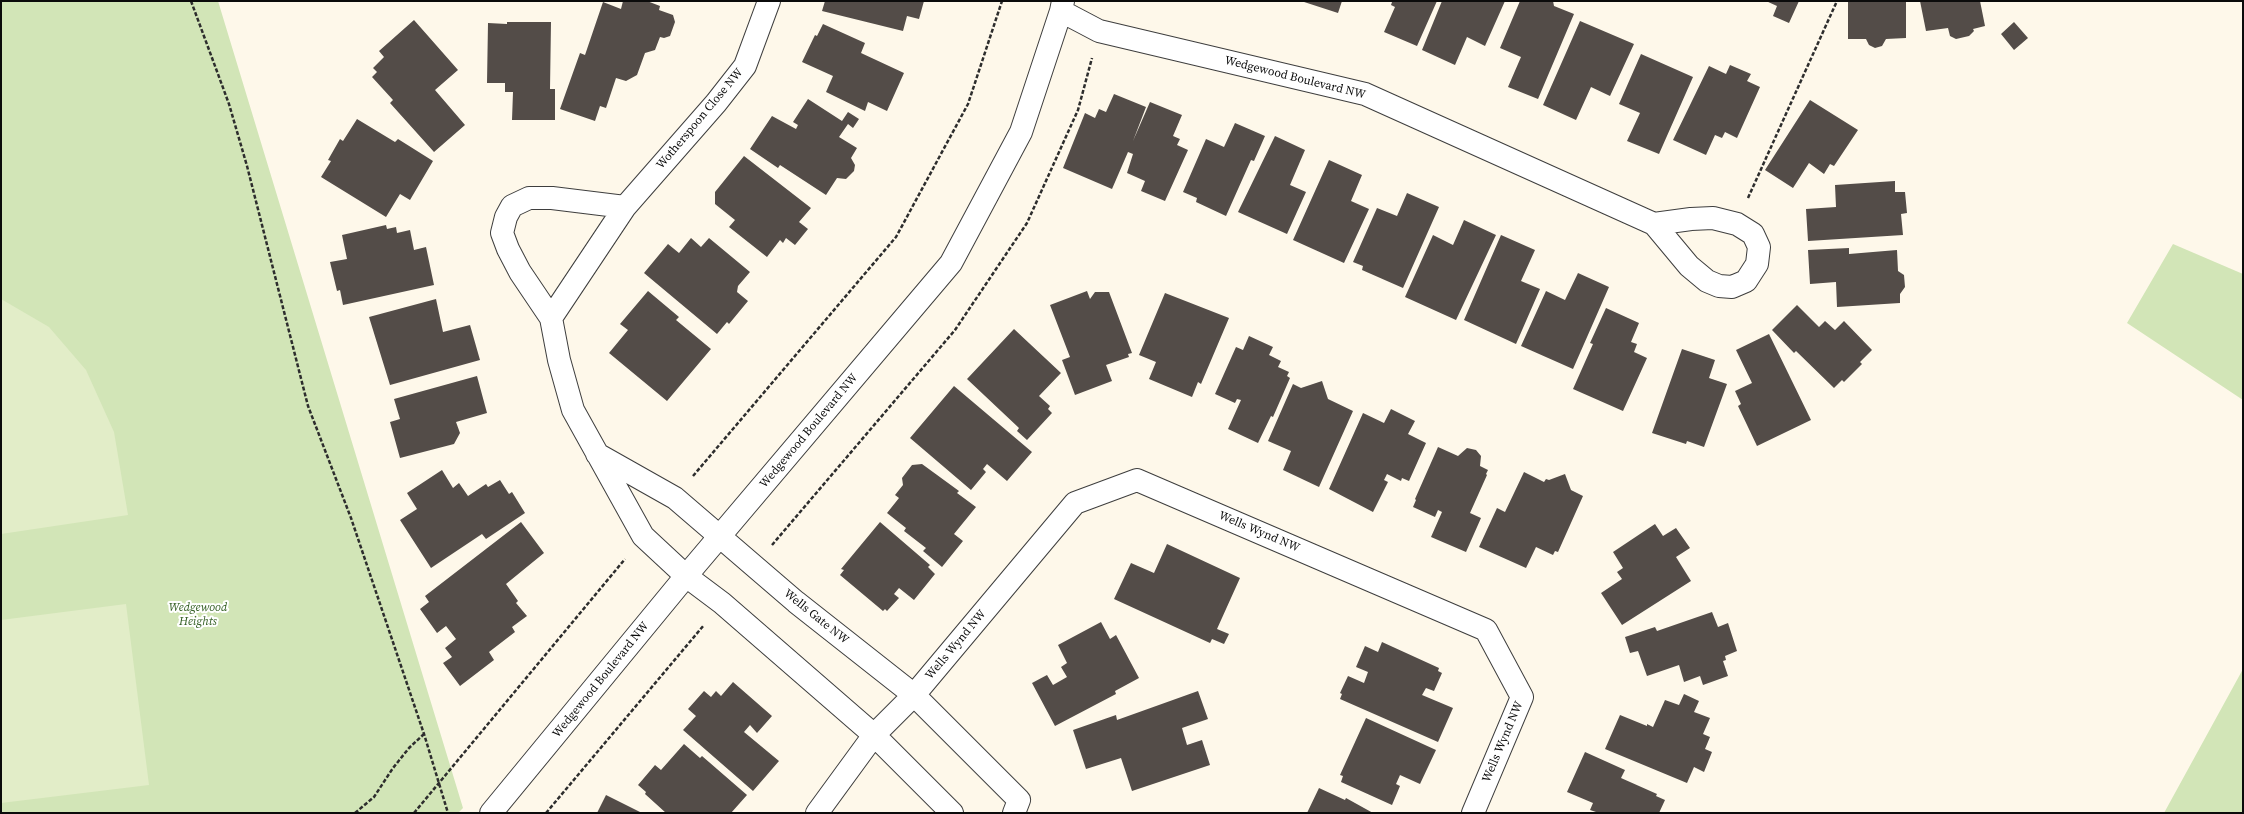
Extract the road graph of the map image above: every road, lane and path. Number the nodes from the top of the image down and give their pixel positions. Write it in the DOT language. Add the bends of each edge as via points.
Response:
graph roads {
  1 [pos="191,1"];
  2 [pos="769,1"];
  3 [pos="1002,1"];
  4 [pos="1838,1"];
  5 [pos="1062,6"];
  6 [pos="1099,31"];
  7 [pos="625,207"];
  8 [pos="1654,224"];
  9 [pos="1737,224"];
  10 [pos="551,318"];
  11 [pos="597,454"];
  12 [pos="675,498"];
  13 [pos="643,536"];
  14 [pos="720,536"];
  15 [pos="754,566"];
  16 [pos="686,576"];
  17 [pos="722,603"];
  18 [pos="914,695"];
  19 [pos="424,734"];
  20 [pos="874,735"];
  21 [pos="438,784"];
  22 [pos="355,813"];
  23 [pos="414,813"];
  24 [pos="448,813"];
  25 [pos="491,813"];
  26 [pos="546,813"];
  27 [pos="817,813"];
  28 [pos="952,813"];
  29 [pos="1014,813"];
  30 [pos="1473,813"];
  1 -- 19 [label="path" via="247,166 308,406 350,518"];
  2 -- 7 [label="street, Wotherspoon Close NW" via="745,66"];
  3 -- 12 [label="path" via="968,104 896,237"];
  4 -- 9 [label="path"];
  5 -- 6 [label="street, Wedgewood Boulevard NW"];
  5 -- 14 [label="street, Wedgewood Boulevard NW" via="1021,132 951,263"];
  6 -- 8 [label="street, Wedgewood Boulevard NW" via="1365,94"];
  6 -- 15 [label="path" via="1078,110 1027,223 955,330"];
  7 -- 10 [label="street, Wotherspoon Close NW"];
  7 -- 10 [label="street" via="552,198 529,198 512,206 502,233 520,272"];
  8 -- 9 [label="street, Wedgewood Boulevard NW" via="1690,218 1713,218"];
  8 -- 9 [label="street, Wedgewood Boulevard NW" via="1689,266 1707,281 1719,286 1732,287 1746,280 1757,264 1759,247 1753,234"];
  10 -- 11 [label="street" via="573,410"];
  11 -- 12 [label="street"];
  11 -- 13 [label="street"];
  12 -- 14 [label="street"];
  13 -- 16 [label="street"];
  13 -- 21 [label="path"];
  14 -- 15 [label="street, Wells Gate NW"];
  14 -- 16 [label="street, Wedgewood Boulevard NW"];
  15 -- 18 [label="street, Wells Gate NW"];
  16 -- 17 [label="street"];
  16 -- 25 [label="street, Wedgewood Boulevard NW"];
  17 -- 20 [label="street"];
  17 -- 26 [label="path"];
  18 -- 20 [label="street, Wells Wynd NW"];
  18 -- 29 [label="street" via="1019,800"];
  18 -- 30 [label="street, Wells Wynd NW" via="1076,503 1137,480 1486,630 1522,697"];
  19 -- 21 [label="path"];
  19 -- 22 [label="path" via="401,758 374,797"];
  20 -- 27 [label="street, Wells Wynd NW"];
  20 -- 28 [label="street"];
  21 -- 23 [label="path"];
  21 -- 24 [label="path"];
}
